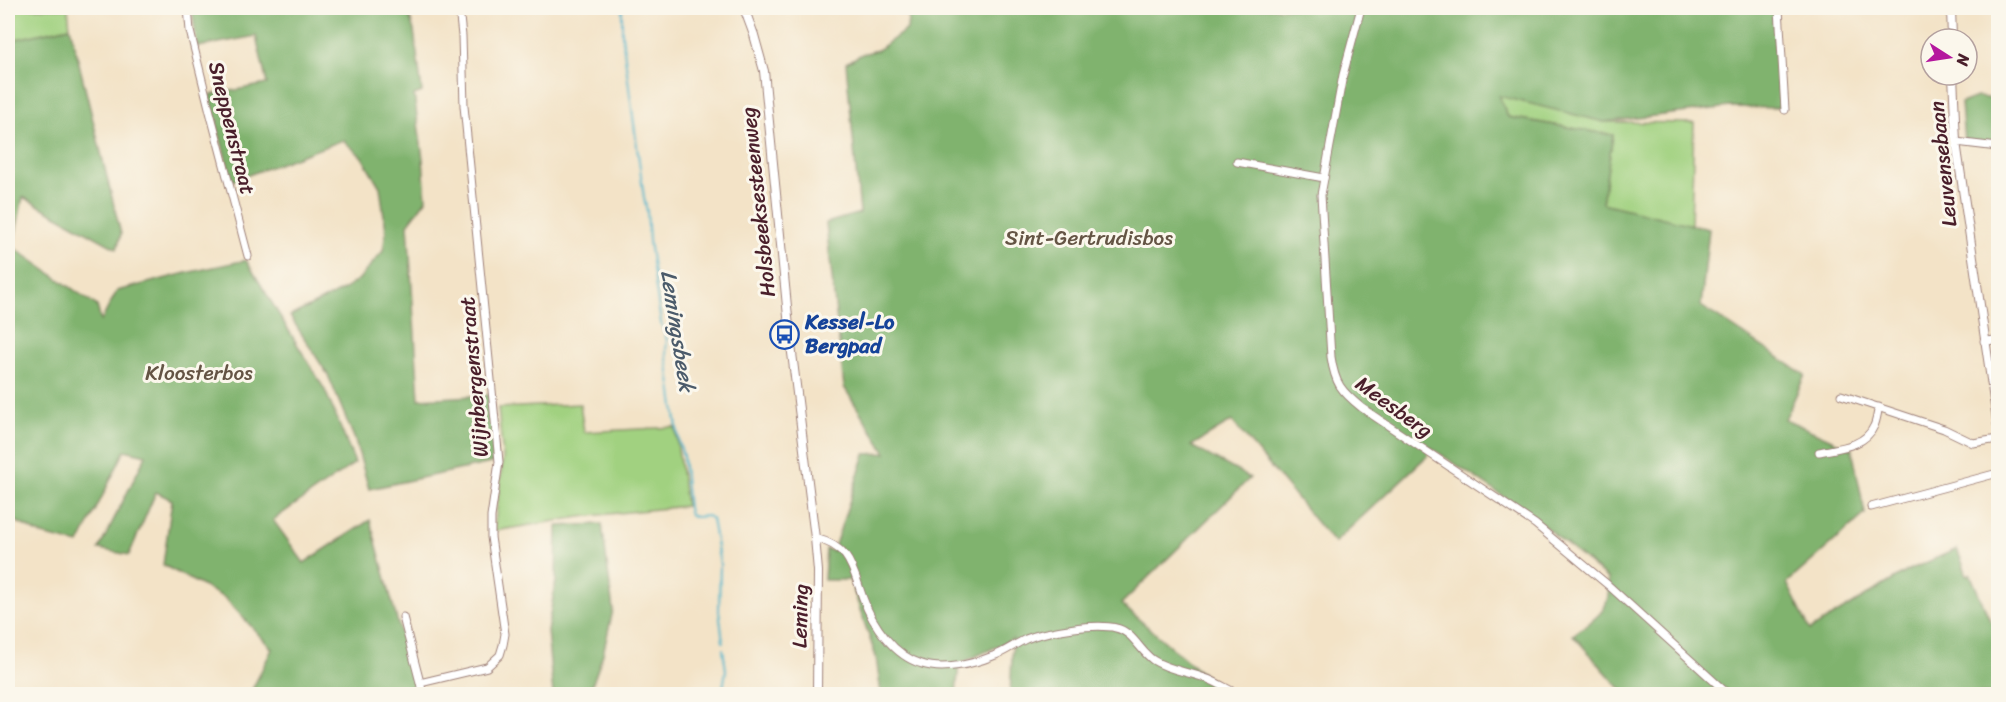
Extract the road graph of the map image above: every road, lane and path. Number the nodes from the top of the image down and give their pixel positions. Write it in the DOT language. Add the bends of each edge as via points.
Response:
graph roads {
  1 [pos="188,8"];
  2 [pos="459,8"];
  3 [pos="744,8"];
  4 [pos="1361,8"];
  5 [pos="1779,8"];
  6 [pos="1951,8"];
  7 [pos="1952,27"];
  8 [pos="1954,87"];
  9 [pos="1785,110"];
  10 [pos="1956,142"];
  11 [pos="1998,147"];
  12 [pos="1237,162"];
  13 [pos="1324,178"];
  14 [pos="248,256"];
  15 [pos="1998,340"];
  16 [pos="1984,341"];
  17 [pos="1841,394"];
  18 [pos="1879,407"];
  19 [pos="1998,427"];
  20 [pos="1998,439"];
  21 [pos="1819,452"];
  22 [pos="1998,473"];
  23 [pos="1870,507"];
  24 [pos="815,538"];
  25 [pos="403,617"];
  26 [pos="420,683"];
  27 [pos="423,694"];
  28 [pos="817,694"];
  29 [pos="1238,694"];
  30 [pos="1728,694"];
  1 -- 14 [label="street, Sneppenstraat" via="190,31"];
  2 -- 26 [label="street, Wijnbergenstraat" via="464,106 499,462 491,537 505,634 500,655 487,667"];
  3 -- 24 [label="street, Holsbeeksesteenweg" via="764,71 790,337"];
  4 -- 13 [label="street, Meesberg" via="1343,75"];
  5 -- 9 [label="street"];
  6 -- 7 [label="street"];
  8 -- 10 [label="street, Leuvensebaan"];
  10 -- 11 [label="street"];
  10 -- 16 [label="street, Leuvensebaan"];
  12 -- 13 [label="street"];
  13 -- 30 [label="street, Meesberg" via="1321,210 1331,357 1337,383 1344,393 1535,524"];
  15 -- 16 [label="street"];
  16 -- 19 [label="street, Leuvensebaan"];
  17 -- 18 [label="street"];
  18 -- 20 [label="street" via="1973,442"];
  18 -- 21 [label="street" via="1874,426 1861,441"];
  22 -- 23 [label="street"];
  24 -- 28 [label="street, Leming"];
  24 -- 29 [label="street" via="827,541 848,560 879,628 899,652 919,664 955,665 995,656 1042,634 1116,628 1154,660"];
  25 -- 26 [label="street"];
  26 -- 27 [label="street"];
}
